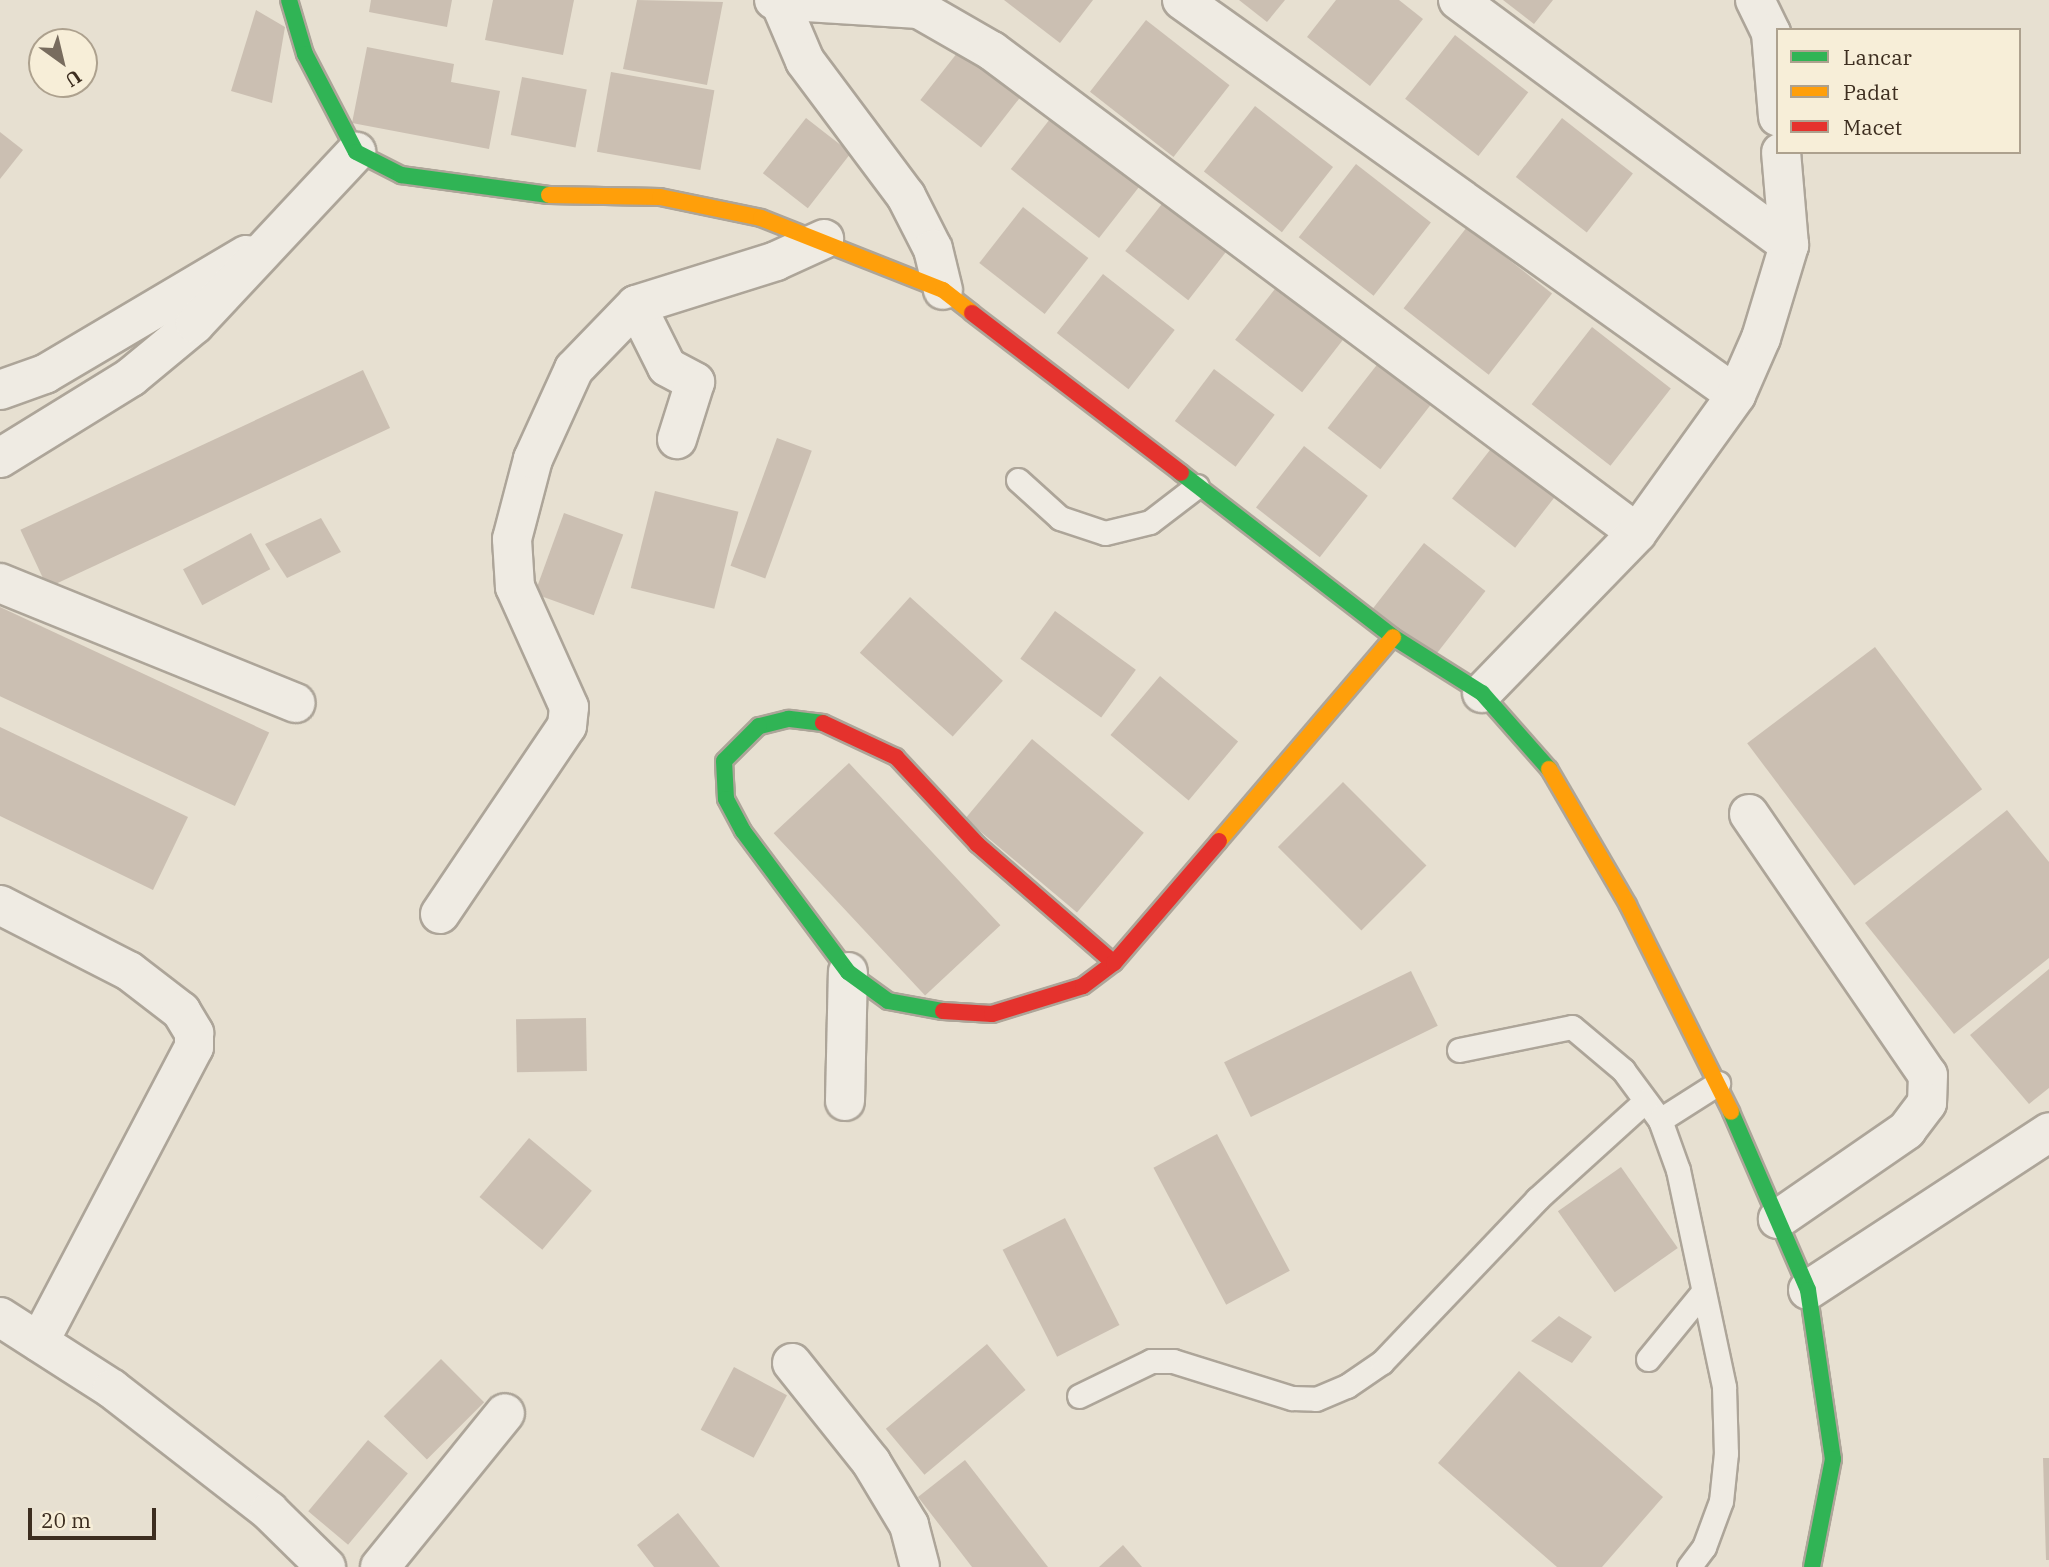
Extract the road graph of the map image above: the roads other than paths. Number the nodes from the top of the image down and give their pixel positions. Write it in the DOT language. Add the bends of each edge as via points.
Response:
graph roads {
  1 [pos="289,0"];
  2 [pos="777,0"];
  3 [pos="1181,0"];
  4 [pos="1458,0"];
  5 [pos="1724,0"];
  6 [pos="1763,16"];
  7 [pos="1776,104"];
  8 [pos="356,152"];
  9 [pos="1781,154"];
  10 [pos="278,237"];
  11 [pos="824,239"];
  12 [pos="1789,245"];
  13 [pos="943,290"];
  14 [pos="636,305"];
  15 [pos="0,390"];
  16 [pos="1736,395"];
  17 [pos="677,439"];
  18 [pos="0,458"];
  19 [pos="1018,480"];
  20 [pos="1197,486"];
  21 [pos="1637,533"];
  22 [pos="0,583"];
  23 [pos="1393,636"];
  24 [pos="1482,693"];
  25 [pos="296,703"];
  26 [pos="1749,814"];
  27 [pos="0,905"];
  28 [pos="440,914"];
  29 [pos="1114,963"];
  30 [pos="848,972"];
  31 [pos="1459,1050"];
  32 [pos="1718,1083"];
  33 [pos="845,1101"];
  34 [pos="1646,1101"];
  35 [pos="1660,1120"];
  36 [pos="2049,1132"];
  37 [pos="1778,1219"];
  38 [pos="1808,1290"];
  39 [pos="1702,1293"];
  40 [pos="0,1317"];
  41 [pos="39,1342"];
  42 [pos="1648,1359"];
  43 [pos="792,1363"];
  44 [pos="1079,1396"];
  45 [pos="505,1413"];
  46 [pos="326,1567"];
  47 [pos="380,1567"];
  48 [pos="920,1567"];
  49 [pos="1689,1567"];
  50 [pos="1812,1567"];
  1 -- 8 [label="main road" via="305,54"];
  2 -- 13 [label="street" via="805,61 906,196 933,249"];
  2 -- 21 [label="street" via="919,9 992,51"];
  3 -- 16 [label="street"];
  4 -- 12 [label="street"];
  5 -- 6 [label="street"];
  6 -- 7 [label="street"];
  8 -- 10 [label="street"];
  8 -- 11 [label="main road" via="401,175 522,194 660,198 761,218"];
  9 -- 12 [label="street"];
  10 -- 15 [label="street" via="45,374"];
  10 -- 18 [label="street" via="195,324 131,377"];
  11 -- 13 [label="main road"];
  11 -- 14 [label="street" via="776,261"];
  12 -- 16 [label="street" via="1761,338"];
  13 -- 20 [label="main road"];
  14 -- 17 [label="street" via="667,367 695,382"];
  14 -- 28 [label="street" via="574,369 533,459 512,539 515,587 569,707 567,726"];
  16 -- 21 [label="street"];
  19 -- 20 [label="lane" via="1060,518 1105,533 1150,522"];
  20 -- 23 [label="main road"];
  21 -- 24 [label="street"];
  22 -- 25 [label="street"];
  23 -- 24 [label="main road"];
  23 -- 29 [label="main road"];
  24 -- 32 [label="main road" via="1541,755 1585,827"];
  26 -- 37 [label="street" via="1928,1075 1927,1103 1907,1130"];
  27 -- 41 [label="street" via="129,971 181,1011 194,1034 194,1047 177,1081"];
  29 -- 30 [label="main road" via="1083,986 992,1014 925,1010 888,1001"];
  29 -- 30 [label="main road" via="977,844 896,757 818,721 788,719 758,726 724,761 726,799 743,831"];
  30 -- 33 [label="street"];
  31 -- 34 [label="lane" via="1572,1027 1598,1044"];
  32 -- 35 [label="lane"];
  32 -- 37 [label="main road"];
  34 -- 35 [label="lane"];
  34 -- 44 [label="lane" via="1537,1199 1382,1362 1347,1386 1316,1399 1292,1398 1172,1361 1151,1361"];
  35 -- 39 [label="lane" via="1678,1170"];
  36 -- 38 [label="street"];
  37 -- 38 [label="main road"];
  38 -- 50 [label="main road" via="1833,1459"];
  39 -- 42 [label="lane"];
  39 -- 49 [label="lane" via="1724,1387 1727,1453 1721,1501 1704,1547"];
  40 -- 41 [label="street"];
  41 -- 46 [label="street" via="112,1389 269,1511"];
  43 -- 48 [label="street" via="872,1462 909,1525"];
  45 -- 47 [label="street"];
}
